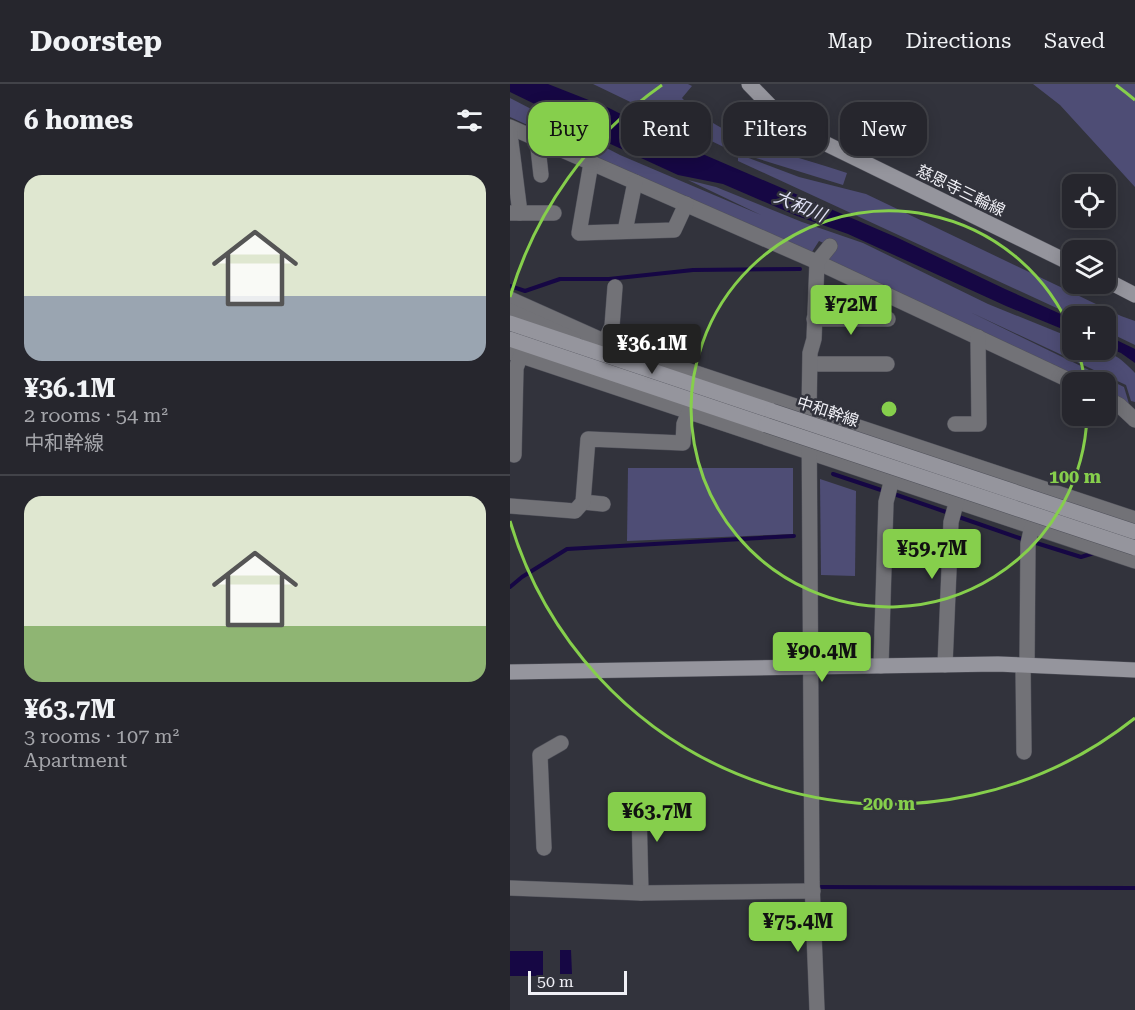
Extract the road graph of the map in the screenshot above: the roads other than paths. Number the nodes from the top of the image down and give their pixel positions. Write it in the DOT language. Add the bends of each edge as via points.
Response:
graph roads {
  1 [pos="749,84"];
  2 [pos="510,127"];
  3 [pos="510,134"];
  4 [pos="528,135"];
  5 [pos="539,156"];
  6 [pos="575,156"];
  7 [pos="591,163"];
  8 [pos="541,175"];
  9 [pos="635,182"];
  10 [pos="686,204"];
  11 [pos="515,213"];
  12 [pos="554,213"];
  13 [pos="625,231"];
  14 [pos="830,246"];
  15 [pos="1062,259"];
  16 [pos="817,262"];
  17 [pos="1116,285"];
  18 [pos="615,287"];
  19 [pos="1135,295"];
  20 [pos="510,299"];
  21 [pos="510,311"];
  22 [pos="814,319"];
  23 [pos="888,320"];
  24 [pos="510,323"];
  25 [pos="978,337"];
  26 [pos="510,339"];
  27 [pos="604,348"];
  28 [pos="515,353"];
  29 [pos="811,364"];
  30 [pos="887,364"];
  31 [pos="1062,377"];
  32 [pos="1116,403"];
  33 [pos="809,411"];
  34 [pos="689,412"];
  35 [pos="769,418"];
  36 [pos="1135,420"];
  37 [pos="955,424"];
  38 [pos="809,451"];
  39 [pos="514,455"];
  40 [pos="892,479"];
  41 [pos="957,500"];
  42 [pos="583,502"];
  43 [pos="603,504"];
  44 [pos="510,506"];
  45 [pos="1135,519"];
  46 [pos="1032,526"];
  47 [pos="1135,532"];
  48 [pos="1135,548"];
  49 [pos="1135,561"];
  50 [pos="945,665"];
  51 [pos="1025,665"];
  52 [pos="811,666"];
  53 [pos="881,666"];
  54 [pos="1135,670"];
  55 [pos="510,672"];
  56 [pos="561,743"];
  57 [pos="1024,752"];
  58 [pos="639,810"];
  59 [pos="544,848"];
  60 [pos="641,887"];
  61 [pos="510,888"];
  62 [pos="813,889"];
  63 [pos="817,1010"];
  1 -- 15 [label="main road, 慈恩寺三輪線" via="783,119 861,166"];
  2 -- 4 [label="street"];
  3 -- 11 [label="street"];
  5 -- 8 [label="street"];
  6 -- 7 [label="street"];
  7 -- 9 [label="street"];
  7 -- 13 [label="street" via="579,233"];
  9 -- 10 [label="street"];
  9 -- 13 [label="street"];
  10 -- 13 [label="street" via="674,230"];
  10 -- 16 [label="street"];
  11 -- 12 [label="street"];
  14 -- 16 [label="street"];
  16 -- 22 [label="street"];
  16 -- 25 [label="street"];
  17 -- 19 [label="main road"];
  18 -- 27 [label="street" via="612,326"];
  20 -- 27 [label="street"];
  21 -- 27 [label="street"];
  22 -- 23 [label="street"];
  22 -- 29 [label="street"];
  24 -- 27 [label="main road, 中和幹線"];
  25 -- 31 [label="street"];
  25 -- 37 [label="street" via="978,424"];
  26 -- 35 [label="main road, 中和幹線"];
  27 -- 33 [label="street"];
  27 -- 35 [label="main road, 中和幹線"];
  28 -- 34 [label="street"];
  28 -- 39 [label="street"];
  29 -- 30 [label="street"];
  29 -- 33 [label="street"];
  32 -- 36 [label="street"];
  33 -- 38 [label="street"];
  33 -- 45 [label="street"];
  34 -- 38 [label="street"];
  34 -- 42 [label="street" via="683,443 588,439"];
  35 -- 47 [label="main road, 中和幹線, bridge"];
  35 -- 48 [label="main road, 中和幹線, bridge"];
  38 -- 40 [label="street"];
  38 -- 52 [label="street"];
  40 -- 41 [label="street"];
  40 -- 53 [label="street" via="886,502"];
  41 -- 46 [label="street"];
  41 -- 50 [label="street" via="951,522"];
  42 -- 43 [label="street"];
  42 -- 44 [label="street" via="575,511"];
  46 -- 49 [label="street"];
  46 -- 51 [label="street" via="1028,544"];
  50 -- 51 [label="main road"];
  50 -- 53 [label="main road"];
  51 -- 54 [label="main road"];
  51 -- 57 [label="street"];
  52 -- 53 [label="main road"];
  52 -- 55 [label="main road"];
  52 -- 62 [label="street"];
  56 -- 59 [label="street" via="540,755"];
  58 -- 60 [label="street"];
  60 -- 61 [label="street"];
  60 -- 62 [label="street"];
  62 -- 63 [label="street"];
}
